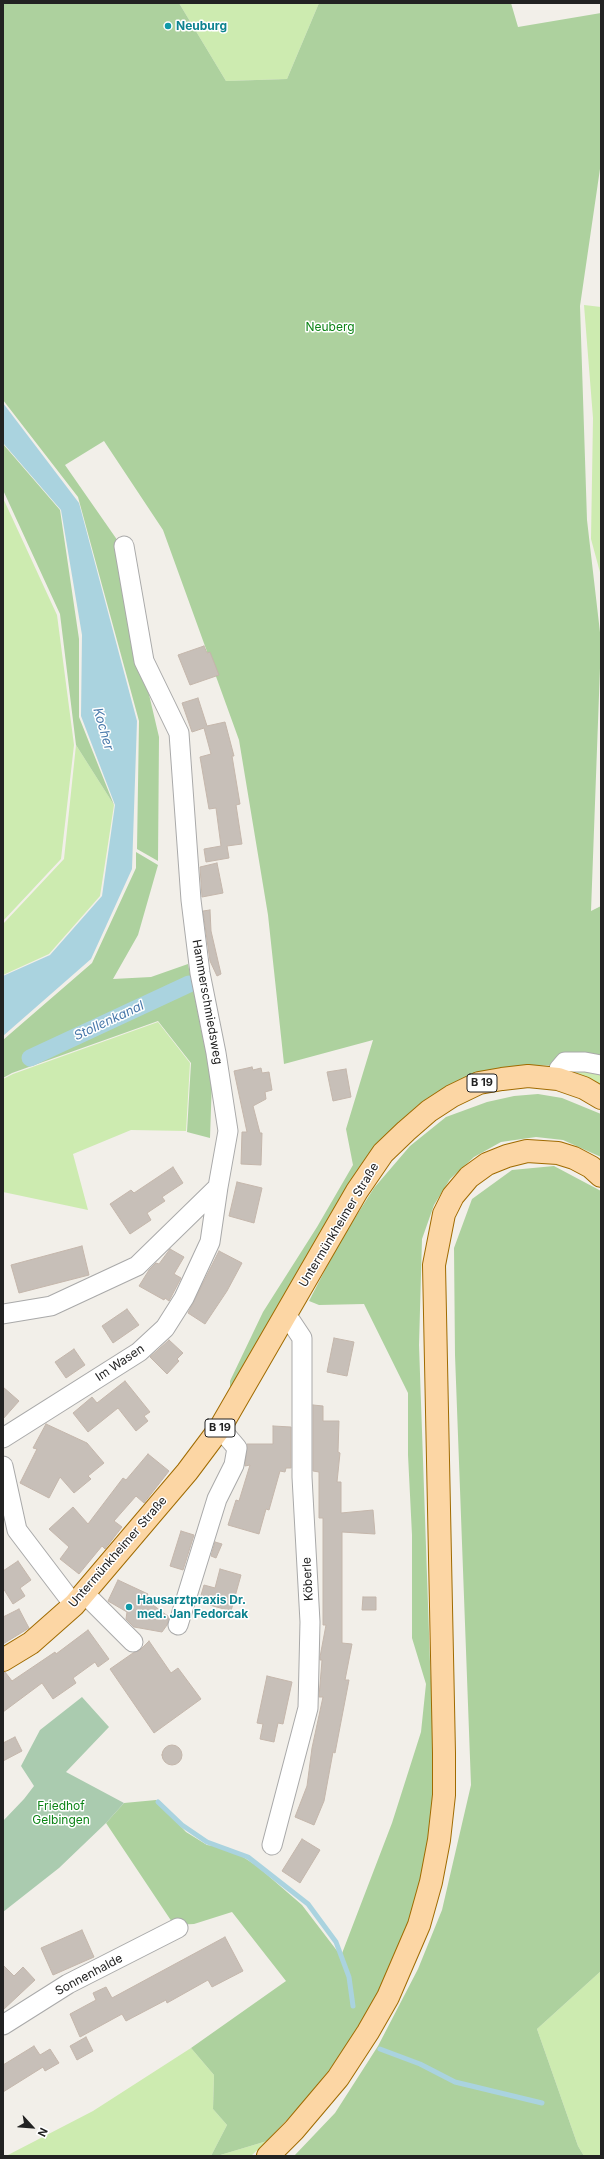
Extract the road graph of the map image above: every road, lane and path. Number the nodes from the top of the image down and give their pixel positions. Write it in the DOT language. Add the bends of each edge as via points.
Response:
graph roads {
  1 [pos="124,546"];
  2 [pos="601,1065"];
  3 [pos="558,1079"];
  4 [pos="601,1098"];
  5 [pos="601,1176"];
  6 [pos="218,1186"];
  7 [pos="3,1314"];
  8 [pos="286,1314"];
  9 [pos="220,1428"];
  10 [pos="3,1438"];
  11 [pos="3,1466"];
  12 [pos="79,1599"];
  13 [pos="178,1625"];
  14 [pos="133,1642"];
  15 [pos="3,1660"];
  16 [pos="272,1844"];
  17 [pos="178,1928"];
  18 [pos="3,2025"];
  19 [pos="268,2156"];
  1 -- 6 [label="street, Hammerschmiedsweg" via="144,661 179,733 200,973 228,1131"];
  2 -- 3 [label="street" via="565,1062 559,1069"];
  3 -- 4 [label="main road, Untermünkheimer Straße / B 19" via="584,1088"];
  3 -- 8 [label="main road, Untermünkheimer Straße / B 19" via="528,1076 479,1083 452,1096 418,1120 383,1153 357,1191"];
  5 -- 19 [label="main road" via="580,1161 558,1153 527,1151 506,1156 487,1164 469,1177 453,1196 444,1214 434,1264 444,1795 433,1875 419,1925 405,1960 368,2032 321,2100"];
  6 -- 7 [label="street" via="138,1266 51,1306"];
  6 -- 10 [label="street, Im Wasen" via="210,1242 184,1298 165,1328 139,1352"];
  8 -- 9 [label="main road, Untermünkheimer Straße / B 19"];
  8 -- 16 [label="street, Köberle" via="302,1338 302,1477 310,1622 308,1708"];
  9 -- 12 [label="main road, Untermünkheimer Straße / B 19" via="187,1472"];
  9 -- 13 [label="street" via="237,1448 234,1465 217,1499"];
  11 -- 12 [label="street" via="17,1530"];
  12 -- 14 [label="street"];
  12 -- 15 [label="main road, Untermünkheimer Straße / B 19" via="31,1643"];
  17 -- 18 [label="street, Sonnenhalde" via="68,1984"];
}
